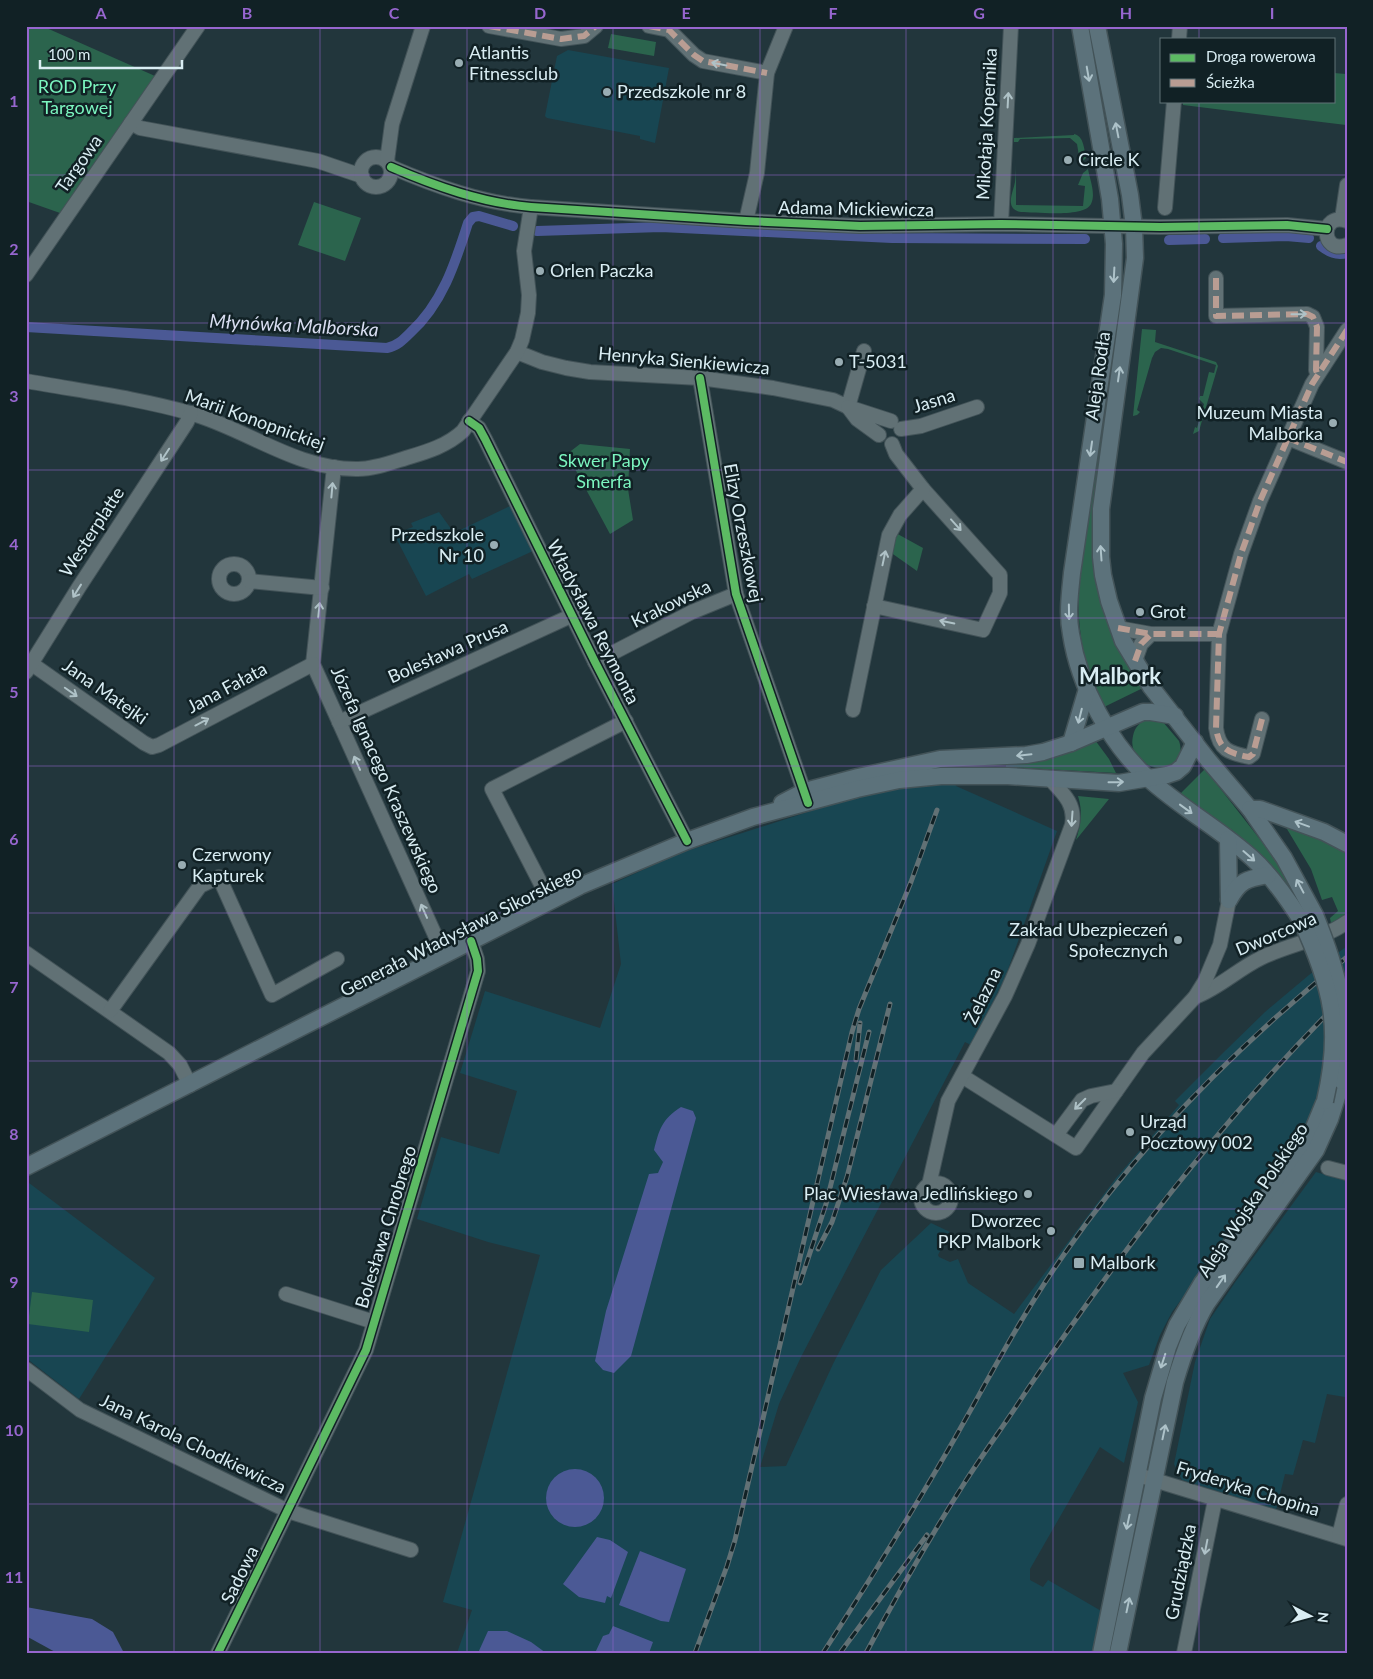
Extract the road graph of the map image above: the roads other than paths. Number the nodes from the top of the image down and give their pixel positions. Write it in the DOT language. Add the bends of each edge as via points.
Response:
graph roads {
  1 [pos="198,26"];
  2 [pos="423,26"];
  3 [pos="489,26"];
  4 [pos="596,26"];
  5 [pos="649,26"];
  6 [pos="786,26"];
  7 [pos="1011,26"];
  8 [pos="1080,26"];
  9 [pos="1097,26"];
  10 [pos="767,73"];
  11 [pos="1174,102"];
  12 [pos="131,123"];
  13 [pos="392,124"];
  14 [pos="369,160"];
  15 [pos="318,161"];
  16 [pos="389,164"];
  17 [pos="362,176"];
  18 [pos="388,182"];
  19 [pos="425,182"];
  20 [pos="1347,185"];
  21 [pos="531,208"];
  22 [pos="1165,208"];
  23 [pos="1344,220"];
  24 [pos="746,221"];
  25 [pos="1002,224"];
  26 [pos="1113,226"];
  27 [pos="1134,227"];
  28 [pos="1327,229"];
  29 [pos="1347,245"];
  30 [pos="26,275"];
  31 [pos="1216,278"];
  32 [pos="1347,330"];
  33 [pos="864,351"];
  34 [pos="517,352"];
  35 [pos="1317,373"];
  36 [pos="700,378"];
  37 [pos="26,381"];
  38 [pos="848,407"];
  39 [pos="978,407"];
  40 [pos="191,413"];
  41 [pos="470,421"];
  42 [pos="896,425"];
  43 [pos="879,435"];
  44 [pos="1288,438"];
  45 [pos="892,444"];
  46 [pos="1347,462"];
  47 [pos="334,467"];
  48 [pos="923,488"];
  49 [pos="249,581"];
  50 [pos="322,588"];
  51 [pos="736,594"];
  52 [pos="874,606"];
  53 [pos="573,616"];
  54 [pos="1118,628"];
  55 [pos="1152,634"];
  56 [pos="1219,634"];
  57 [pos="1135,661"];
  58 [pos="595,662"];
  59 [pos="313,664"];
  60 [pos="29,668"];
  61 [pos="1087,689"];
  62 [pos="853,710"];
  63 [pos="1175,716"];
  64 [pos="1262,719"];
  65 [pos="626,721"];
  66 [pos="339,722"];
  67 [pos="1107,728"];
  68 [pos="1195,742"];
  69 [pos="1071,743"];
  70 [pos="159,745"];
  71 [pos="1050,778"];
  72 [pos="1148,779"];
  73 [pos="807,797"];
  74 [pos="1250,809"];
  75 [pos="1228,839"];
  76 [pos="687,841"];
  77 [pos="1347,844"];
  78 [pos="1268,875"];
  79 [pos="541,884"];
  80 [pos="1229,900"];
  81 [pos="1308,918"];
  82 [pos="1347,922"];
  83 [pos="471,941"];
  84 [pos="26,953"];
  85 [pos="444,955"];
  86 [pos="337,959"];
  87 [pos="1195,997"];
  88 [pos="110,1011"];
  89 [pos="962,1076"];
  90 [pos="190,1085"];
  91 [pos="1116,1091"];
  92 [pos="1056,1135"];
  93 [pos="938,1150"];
  94 [pos="26,1168"];
  95 [pos="1328,1168"];
  96 [pos="1347,1174"];
  97 [pos="929,1185"];
  98 [pos="944,1185"];
  99 [pos="286,1294"];
  100 [pos="374,1322"];
  101 [pos="26,1370"];
  102 [pos="1138,1475"];
  103 [pos="1155,1480"];
  104 [pos="1215,1500"];
  105 [pos="1347,1504"];
  106 [pos="288,1511"];
  107 [pos="1343,1538"];
  108 [pos="411,1550"];
  109 [pos="218,1653"];
  110 [pos="1101,1653"];
  111 [pos="1118,1653"];
  112 [pos="1184,1653"];
  1 -- 12 [label="street, Targowa"];
  2 -- 13 [label="street"];
  3 -- 4 [label="street" via="568,39 584,36"];
  10 -- 5 [label="street, one-way" via="703,61 669,30"];
  6 -- 10 [label="street"];
  25 -- 7 [label="street, Mikołaja Kopernika, one-way"];
  8 -- 26 [label="main road, Aleja Rodła, one-way"];
  27 -- 9 [label="main road, Aleja Rodła, one-way"];
  10 -- 24 [label="street" via="757,173"];
  11 -- 22 [label="street"];
  12 -- 15 [label="street" via="140,128"];
  12 -- 30 [label="street, Targowa"];
  13 -- 14 [label="street"];
  13 -- 16 [label="street"];
  14 -- 15 [label="street"];
  14 -- 16 [label="street" via="380,157"];
  14 -- 17 [label="street" via="362,166"];
  15 -- 17 [label="street"];
  16 -- 18 [label="street" via="391,175"];
  16 -- 19 [label="street, Adama Mickiewicza"];
  17 -- 18 [label="street" via="366,184 375,187"];
  18 -- 19 [label="street, Adama Mickiewicza"];
  19 -- 21 [label="street, Adama Mickiewicza" via="475,197"];
  20 -- 23 [label="street"];
  21 -- 24 [label="street, Adama Mickiewicza"];
  21 -- 34 [label="street, Marii Konopnickiej" via="524,250 528,313"];
  23 -- 28 [label="street" via="1334,221"];
  24 -- 25 [label="street, Adama Mickiewicza" via="860,226"];
  25 -- 26 [label="street, Adama Mickiewicza"];
  26 -- 27 [label="street, Adama Mickiewicza"];
  26 -- 61 [label="main road, Aleja Rodła, one-way" via="1113,294 1069,608 1070,634"];
  27 -- 28 [label="street, Adama Mickiewicza" via="1287,225"];
  54 -- 27 [label="main road, Aleja Rodła, one-way" via="1103,575 1100,534 1134,268"];
  28 -- 29 [label="street" via="1330,243 1338,247"];
  31 -- 35 [label="street, one-way" via="1216,316 1312,316 1317,327"];
  32 -- 35 [label="street"];
  33 -- 38 [label="street"];
  34 -- 36 [label="street, Henryka Sienkiewicza" via="542,362 590,372"];
  34 -- 41 [label="street, Marii Konopnickiej"];
  35 -- 44 [label="street"];
  36 -- 38 [label="street, Henryka Sienkiewicza" via="772,388 833,400"];
  36 -- 51 [label="street, Elizy Orzeszkowej"];
  37 -- 40 [label="street, Marii Konopnickiej"];
  38 -- 42 [label="street, Henryka Sienkiewicza"];
  38 -- 43 [label="street, Henryka Sienkiewicza" via="857,419"];
  39 -- 42 [label="street, Jasna" via="921,426"];
  40 -- 47 [label="street, Marii Konopnickiej" via="298,459"];
  40 -- 60 [label="street, Westerplatte, one-way"];
  41 -- 47 [label="street, Marii Konopnickiej" via="455,438 424,453 380,466 358,469"];
  41 -- 53 [label="street, Władysława Reymonta" via="479,428"];
  42 -- 43 [label="street" via="886,422 881,426"];
  42 -- 45 [label="street" via="900,438"];
  43 -- 45 [label="street" via="885,443"];
  44 -- 46 [label="street"];
  44 -- 56 [label="street" via="1250,528"];
  45 -- 48 [label="street"];
  50 -- 47 [label="street, Józefa Ignacego Kraszewskiego, one-way"];
  52 -- 48 [label="street, one-way" via="889,534"];
  48 -- 52 [label="street, one-way" via="1000,575 1000,593 983,630"];
  49 -- 50 [label="street"];
  59 -- 50 [label="street, Józefa Ignacego Kraszewskiego, one-way"];
  51 -- 58 [label="street, Krakowska" via="692,612"];
  51 -- 73 [label="street, Elizy Orzeszkowej"];
  52 -- 62 [label="street"];
  53 -- 58 [label="street, Władysława Reymonta"];
  53 -- 66 [label="street, Bolesława Prusa"];
  54 -- 55 [label="street"];
  54 -- 57 [label="main road, Aleja Rodła"];
  55 -- 56 [label="street"];
  55 -- 57 [label="street" via="1141,644"];
  56 -- 64 [label="street" via="1217,737 1232,754 1249,757 1253,754"];
  57 -- 63 [label="main road, Aleja Rodła"];
  58 -- 65 [label="street, Władysława Reymonta"];
  59 -- 66 [label="street, Józefa Ignacego Kraszewskiego"];
  70 -- 59 [label="street, Jana Fałata, one-way"];
  60 -- 70 [label="street, Jana Matejki, one-way" via="148,746"];
  61 -- 67 [label="main road, Aleja Rodła"];
  61 -- 69 [label="main road, one-way"];
  63 -- 67 [label="main road, Generała Władysława Sikorskiego" via="1143,712"];
  63 -- 68 [label="main road, Aleja Rodła"];
  65 -- 76 [label="street, Władysława Reymonta"];
  65 -- 79 [label="street" via="492,789"];
  85 -- 66 [label="street, Józefa Ignacego Kraszewskiego, one-way"];
  67 -- 69 [label="main road, Generała Władysława Sikorskiego"];
  67 -- 72 [label="main road, Aleja Rodła"];
  68 -- 72 [label="main road, Generała Władysława Sikorskiego" via="1186,761 1176,772"];
  68 -- 74 [label="main road, Aleja Wojska Polskiego"];
  69 -- 73 [label="main road, Generała Władysława Sikorskiego, one-way" via="1026,755 940,759 858,777"];
  71 -- 72 [label="main road, Generała Władysława Sikorskiego, one-way" via="1119,783"];
  71 -- 73 [label="main road, Generała Władysława Sikorskiego" via="941,776"];
  71 -- 89 [label="street, Żelazna, one-way" via="1070,801 1074,818 1028,944 1005,996"];
  72 -- 75 [label="main road, Aleja Wojska Polskiego, one-way"];
  73 -- 76 [label="main road, Generała Władysława Sikorskiego"];
  77 -- 74 [label="main road, one-way" via="1324,832 1260,809"];
  81 -- 74 [label="main road, Aleja Wojska Polskiego, one-way" via="1284,858"];
  75 -- 78 [label="main road, Aleja Wojska Polskiego, one-way"];
  75 -- 80 [label="main road"];
  76 -- 83 [label="main road, Generała Władysława Sikorskiego" via="580,886"];
  78 -- 80 [label="main road" via="1248,879 1236,886"];
  78 -- 81 [label="main road, Aleja Wojska Polskiego"];
  80 -- 87 [label="street, Dworcowa" via="1216,957"];
  81 -- 102 [label="main road, Aleja Wojska Polskiego, one-way, bridge" via="1333,1022 1334,1054 1325,1101 1310,1137 1217,1262 1177,1325 1160,1373"];
  103 -- 81 [label="main road, Aleja Wojska Polskiego, one-way, bridge" via="1175,1382 1193,1328 1222,1280 1316,1150 1342,1081 1346,1043 1344,1012 1334,969"];
  82 -- 87 [label="street, Dworcowa" via="1262,957 1211,991"];
  83 -- 85 [label="main road, Generała Władysława Sikorskiego"];
  83 -- 100 [label="street, Bolesława Chrobrego" via="478,971"];
  84 -- 88 [label="street"];
  85 -- 90 [label="main road, Generała Władysława Sikorskiego"];
  86 -- 88 [label="street" via="272,995 219,878 200,886"];
  87 -- 91 [label="street, Dworcowa" via="1148,1048"];
  88 -- 90 [label="street" via="176,1059"];
  89 -- 92 [label="street, Dworcowa"];
  89 -- 93 [label="street, Żelazna" via="948,1101"];
  90 -- 94 [label="main road, Generała Władysława Sikorskiego"];
  91 -- 92 [label="street, one-way" via="1082,1100"];
  91 -- 92 [label="street, Dworcowa" via="1076,1148"];
  93 -- 97 [label="street, Żelazna"];
  93 -- 98 [label="street, Żelazna"];
  95 -- 96 [label="street"];
  97 -- 98 [label="street"];
  97 -- 98 [label="street, Żelazna" via="921,1199 925,1208 934,1212 949,1204 949,1192"];
  99 -- 100 [label="street"];
  100 -- 106 [label="street, Bolesława Chrobrego" via="366,1350"];
  101 -- 106 [label="street, Jana Karola Chodkiewicza" via="80,1410"];
  102 -- 103 [label="street, Fryderyka Chopina"];
  102 -- 110 [label="main road, Aleja Wojska Polskiego, one-way"];
  103 -- 104 [label="street, Fryderyka Chopina"];
  111 -- 103 [label="main road, Aleja Wojska Polskiego, one-way"];
  104 -- 107 [label="street, Fryderyka Chopina"];
  104 -- 112 [label="street, Grudziądzka, one-way"];
  105 -- 107 [label="street"];
  106 -- 108 [label="street, Jana Karola Chodkiewicza"];
  106 -- 109 [label="street, Sadowa"];
}
